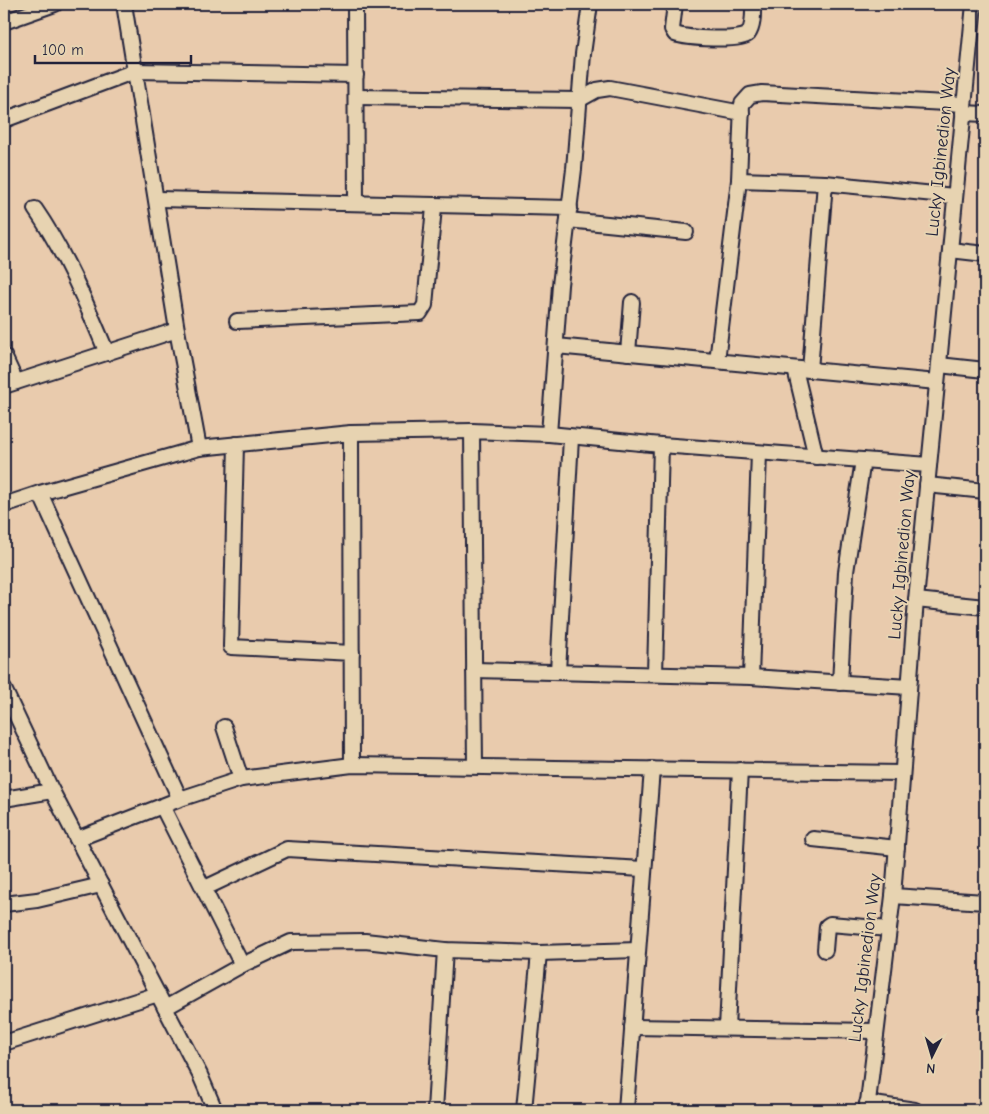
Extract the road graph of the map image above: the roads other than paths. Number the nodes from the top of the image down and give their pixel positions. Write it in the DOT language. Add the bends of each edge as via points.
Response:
graph roads {
  1 [pos="55,4"];
  2 [pos="124,4"];
  3 [pos="355,4"];
  4 [pos="590,4"];
  5 [pos="675,4"];
  6 [pos="753,4"];
  7 [pos="974,4"];
  8 [pos="4,22"];
  9 [pos="979,26"];
  10 [pos="135,70"];
  11 [pos="356,75"];
  12 [pos="356,97"];
  13 [pos="579,100"];
  14 [pos="964,109"];
  15 [pos="742,112"];
  16 [pos="985,114"];
  17 [pos="4,120"];
  18 [pos="739,180"];
  19 [pos="824,183"];
  20 [pos="954,196"];
  21 [pos="157,199"];
  22 [pos="356,203"];
  23 [pos="434,206"];
  24 [pos="35,209"];
  25 [pos="569,214"];
  26 [pos="686,232"];
  27 [pos="950,250"];
  28 [pos="985,254"];
  29 [pos="632,302"];
  30 [pos="237,321"];
  31 [pos="177,330"];
  32 [pos="556,346"];
  33 [pos="107,353"];
  34 [pos="628,353"];
  35 [pos="4,356"];
  36 [pos="717,361"];
  37 [pos="939,366"];
  38 [pos="795,369"];
  39 [pos="810,370"];
  40 [pos="985,370"];
  41 [pos="937,382"];
  42 [pos="10,384"];
  43 [pos="472,431"];
  44 [pos="351,433"];
  45 [pos="549,434"];
  46 [pos="572,438"];
  47 [pos="236,444"];
  48 [pos="661,445"];
  49 [pos="200,448"];
  50 [pos="759,453"];
  51 [pos="816,457"];
  52 [pos="863,460"];
  53 [pos="929,465"];
  54 [pos="927,484"];
  55 [pos="985,490"];
  56 [pos="40,493"];
  57 [pos="4,505"];
  58 [pos="916,600"];
  59 [pos="985,607"];
  60 [pos="352,653"];
  61 [pos="474,670"];
  62 [pos="558,671"];
  63 [pos="656,674"];
  64 [pos="751,677"];
  65 [pos="840,683"];
  66 [pos="909,688"];
  67 [pos="4,689"];
  68 [pos="224,727"];
  69 [pos="352,765"];
  70 [pos="474,766"];
  71 [pos="652,769"];
  72 [pos="740,770"];
  73 [pos="902,773"];
  74 [pos="241,779"];
  75 [pos="52,791"];
  76 [pos="4,799"];
  77 [pos="180,799"];
  78 [pos="162,806"];
  79 [pos="77,839"];
  80 [pos="813,839"];
  81 [pos="897,848"];
  82 [pos="643,869"];
  83 [pos="101,885"];
  84 [pos="205,888"];
  85 [pos="893,896"];
  86 [pos="985,902"];
  87 [pos="4,904"];
  88 [pos="889,929"];
  89 [pos="445,950"];
  90 [pos="638,950"];
  91 [pos="825,950"];
  92 [pos="539,953"];
  93 [pos="242,965"];
  94 [pos="158,994"];
  95 [pos="165,1008"];
  96 [pos="632,1027"];
  97 [pos="727,1028"];
  98 [pos="875,1031"];
  99 [pos="4,1043"];
  100 [pos="867,1107"];
  101 [pos="215,1110"];
  102 [pos="435,1110"];
  103 [pos="524,1110"];
  104 [pos="626,1110"];
  105 [pos="915,1110"];
  1 -- 8 [label="street"];
  2 -- 10 [label="street"];
  3 -- 11 [label="street"];
  4 -- 13 [label="street"];
  5 -- 6 [label="street" via="672,29 676,34 729,39 750,32"];
  7 -- 9 [label="street, Lucky Igbinedion Way"];
  9 -- 14 [label="street, Lucky Igbinedion Way"];
  10 -- 11 [label="street"];
  10 -- 17 [label="street"];
  10 -- 21 [label="street"];
  11 -- 12 [label="street"];
  12 -- 13 [label="street"];
  12 -- 22 [label="street"];
  13 -- 15 [label="street" via="597,90 610,88"];
  13 -- 25 [label="street"];
  14 -- 15 [label="street" via="762,93 750,95 742,104"];
  14 -- 16 [label="street"];
  14 -- 20 [label="street, Lucky Igbinedion Way"];
  15 -- 18 [label="street"];
  18 -- 19 [label="street"];
  18 -- 36 [label="street"];
  19 -- 20 [label="street"];
  19 -- 39 [label="street"];
  20 -- 27 [label="street, Lucky Igbinedion Way"];
  21 -- 22 [label="street"];
  21 -- 31 [label="street"];
  22 -- 23 [label="street"];
  23 -- 25 [label="street"];
  23 -- 30 [label="street" via="425,305 420,313"];
  24 -- 33 [label="street" via="74,274"];
  25 -- 26 [label="street"];
  25 -- 32 [label="street"];
  27 -- 28 [label="street"];
  27 -- 37 [label="street, Lucky Igbinedion Way"];
  29 -- 34 [label="street"];
  31 -- 33 [label="street"];
  31 -- 49 [label="street"];
  32 -- 34 [label="street"];
  32 -- 45 [label="street"];
  33 -- 42 [label="street"];
  34 -- 36 [label="street"];
  35 -- 42 [label="street"];
  36 -- 38 [label="street"];
  37 -- 40 [label="street"];
  37 -- 41 [label="street, Lucky Igbinedion Way"];
  38 -- 39 [label="street"];
  38 -- 51 [label="street"];
  39 -- 41 [label="street"];
  41 -- 53 [label="street, Lucky Igbinedion Way"];
  43 -- 44 [label="street"];
  43 -- 45 [label="street"];
  43 -- 61 [label="street"];
  44 -- 47 [label="street"];
  44 -- 60 [label="street"];
  45 -- 46 [label="street"];
  46 -- 48 [label="street"];
  46 -- 62 [label="street"];
  47 -- 49 [label="street"];
  47 -- 60 [label="street" via="231,648"];
  48 -- 50 [label="street"];
  48 -- 63 [label="street"];
  49 -- 56 [label="street"];
  50 -- 51 [label="street"];
  50 -- 64 [label="street"];
  51 -- 52 [label="street"];
  52 -- 53 [label="street"];
  52 -- 65 [label="street" via="846,572"];
  53 -- 54 [label="street, Lucky Igbinedion Way"];
  54 -- 55 [label="street"];
  54 -- 58 [label="street, Lucky Igbinedion Way"];
  56 -- 57 [label="street"];
  56 -- 77 [label="street"];
  58 -- 59 [label="street"];
  58 -- 66 [label="street, Lucky Igbinedion Way"];
  60 -- 69 [label="street"];
  61 -- 62 [label="street"];
  61 -- 70 [label="street"];
  62 -- 63 [label="street"];
  63 -- 64 [label="street"];
  64 -- 65 [label="street"];
  65 -- 66 [label="street"];
  66 -- 73 [label="street, Lucky Igbinedion Way"];
  67 -- 75 [label="street"];
  68 -- 74 [label="street"];
  69 -- 70 [label="street"];
  69 -- 74 [label="street"];
  70 -- 71 [label="street"];
  71 -- 72 [label="street"];
  71 -- 82 [label="street"];
  72 -- 73 [label="street"];
  72 -- 97 [label="street"];
  73 -- 81 [label="street, Lucky Igbinedion Way"];
  74 -- 77 [label="street"];
  75 -- 76 [label="street"];
  75 -- 79 [label="street"];
  77 -- 78 [label="street"];
  78 -- 79 [label="street"];
  78 -- 84 [label="street"];
  79 -- 83 [label="street"];
  80 -- 81 [label="street"];
  81 -- 85 [label="street, Lucky Igbinedion Way"];
  82 -- 84 [label="street" via="287,849"];
  82 -- 90 [label="street"];
  83 -- 87 [label="street"];
  83 -- 94 [label="street"];
  84 -- 93 [label="street"];
  85 -- 86 [label="street"];
  85 -- 88 [label="street, Lucky Igbinedion Way"];
  88 -- 91 [label="street" via="830,924 827,926"];
  88 -- 98 [label="street, Lucky Igbinedion Way"];
  89 -- 92 [label="street"];
  89 -- 93 [label="street" via="365,941 291,942"];
  89 -- 102 [label="street"];
  90 -- 92 [label="street"];
  90 -- 96 [label="street"];
  92 -- 103 [label="street"];
  93 -- 95 [label="street"];
  94 -- 95 [label="street"];
  94 -- 99 [label="street"];
  95 -- 101 [label="street"];
  96 -- 97 [label="street"];
  96 -- 104 [label="street"];
  97 -- 98 [label="street"];
  98 -- 100 [label="street, Lucky Igbinedion Way"];
  100 -- 105 [label="street"];
}
